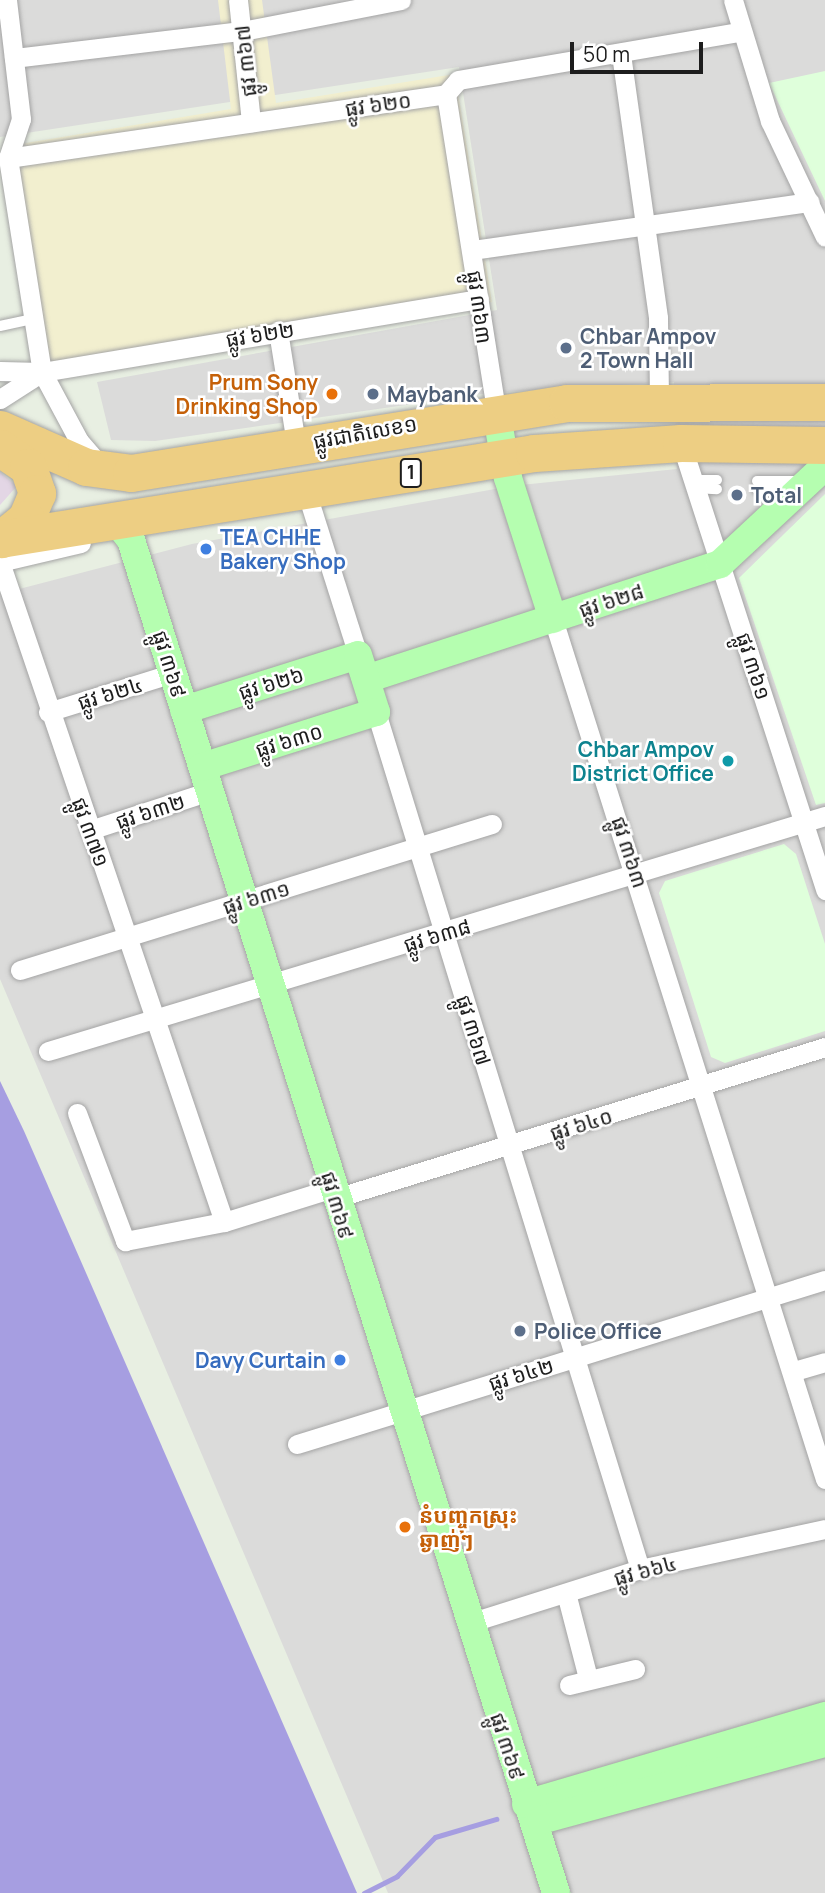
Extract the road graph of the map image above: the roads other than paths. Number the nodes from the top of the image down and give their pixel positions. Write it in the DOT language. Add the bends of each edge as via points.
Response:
graph roads {
  1 [pos="239,0"];
  2 [pos="401,0"];
  3 [pos="733,0"];
  4 [pos="5,8"];
  5 [pos="243,31"];
  6 [pos="740,32"];
  7 [pos="621,54"];
  8 [pos="14,58"];
  9 [pos="446,94"];
  10 [pos="251,121"];
  11 [pos="4,159"];
  12 [pos="810,202"];
  13 [pos="643,223"];
  14 [pos="823,226"];
  15 [pos="472,250"];
  16 [pos="479,299"];
  17 [pos="34,319"];
  18 [pos="0,326"];
  19 [pos="278,331"];
  20 [pos="0,371"];
  21 [pos="42,372"];
  22 [pos="0,399"];
  23 [pos="659,400"];
  24 [pos="825,402"];
  25 [pos="496,411"];
  26 [pos="0,429"];
  27 [pos="681,443"];
  28 [pos="296,444"];
  29 [pos="825,445"];
  30 [pos="0,448"];
  31 [pos="504,457"];
  32 [pos="106,472"];
  33 [pos="811,479"];
  34 [pos="694,484"];
  35 [pos="717,484"];
  36 [pos="757,485"];
  37 [pos="306,491"];
  38 [pos="116,521"];
  39 [pos="0,550"];
  40 [pos="720,564"];
  41 [pos="553,619"];
  42 [pos="362,667"];
  43 [pos="173,673"];
  44 [pos="184,710"];
  45 [pos="48,712"];
  46 [pos="376,712"];
  47 [pos="206,779"];
  48 [pos="825,816"];
  49 [pos="804,822"];
  50 [pos="492,824"];
  51 [pos="90,830"];
  52 [pos="418,848"];
  53 [pos="638,874"];
  54 [pos="825,890"];
  55 [pos="244,901"];
  56 [pos="444,933"];
  57 [pos="129,937"];
  58 [pos="20,970"];
  59 [pos="270,987"];
  60 [pos="159,1017"];
  61 [pos="825,1047"];
  62 [pos="48,1051"];
  63 [pos="705,1085"];
  64 [pos="77,1112"];
  65 [pos="510,1146"];
  66 [pos="335,1193"];
  67 [pos="224,1222"];
  68 [pos="825,1280"];
  69 [pos="769,1297"];
  70 [pos="575,1357"];
  71 [pos="825,1362"];
  72 [pos="794,1371"];
  73 [pos="402,1411"];
  74 [pos="297,1444"];
  75 [pos="825,1479"];
  76 [pos="825,1529"];
  77 [pos="640,1569"];
  78 [pos="566,1593"];
  79 [pos="469,1623"];
  80 [pos="635,1669"];
  81 [pos="588,1678"];
  82 [pos="569,1685"];
  83 [pos="825,1716"];
  84 [pos="825,1743"];
  85 [pos="529,1814"];
  86 [pos="556,1893"];
  1 -- 5 [label="street, ផ្លូវ ៣៦៧"];
  2 -- 5 [label="street"];
  3 -- 6 [label="street"];
  4 -- 8 [label="street"];
  5 -- 8 [label="street"];
  5 -- 10 [label="street, ផ្លូវ ៣៦៧"];
  6 -- 7 [label="street, ផ្លូវ ៦២០"];
  6 -- 12 [label="street" via="771,121"];
  7 -- 9 [label="street, ផ្លូវ ៦២០" via="458,80"];
  7 -- 13 [label="street"];
  8 -- 11 [label="street" via="21,119"];
  9 -- 10 [label="street, ផ្លូវ ៦២០"];
  9 -- 15 [label="street, ផ្លូវ ៣៦៣"];
  10 -- 11 [label="street, ផ្លូវ ៦២០"];
  11 -- 17 [label="street"];
  12 -- 13 [label="street"];
  12 -- 14 [label="street"];
  13 -- 15 [label="street"];
  13 -- 23 [label="street" via="658,318"];
  15 -- 16 [label="street, ផ្លូវ ៣៦៣"];
  16 -- 19 [label="street, ផ្លូវ ៦២២"];
  16 -- 25 [label="street, ផ្លូវ ៣៦៣"];
  17 -- 18 [label="lane"];
  17 -- 21 [label="street"];
  19 -- 21 [label="street, ផ្លូវ ៦២២"];
  19 -- 28 [label="street"];
  20 -- 21 [label="street"];
  21 -- 22 [label="street"];
  21 -- 32 [label="street" via="79,441"];
  23 -- 24 [label="highway, ផ្លូវជាតិលេខ១ / 1"];
  23 -- 25 [label="highway, ផ្លូវជាតិលេខ១ / 1"];
  25 -- 28 [label="highway, ផ្លូវជាតិលេខ១ / 1"];
  25 -- 31 [label="street, ផ្លូវ ៣៦៣"];
  26 -- 32 [label="highway, ផ្លូវជាតិលេខ១ / 1"];
  27 -- 29 [label="highway, 1"];
  27 -- 31 [label="highway, 1"];
  27 -- 34 [label="street, ផ្លូវ ៣៦១"];
  28 -- 32 [label="highway, ផ្លូវជាតិលេខ១ / 1" via="164,470"];
  30 -- 39 [label="highway" via="28,467 37,493 26,519"];
  31 -- 37 [label="highway, 1"];
  31 -- 41 [label="street, ផ្លូវ ៣៦៣"];
  33 -- 36 [label="lane"];
  33 -- 40 [label="street, ផ្លូវ ៦២៨"];
  34 -- 35 [label="lane"];
  34 -- 40 [label="street, ផ្លូវ ៣៦១"];
  37 -- 38 [label="highway, 1"];
  37 -- 42 [label="street, ផ្លូវ ៣៦៧"];
  38 -- 39 [label="highway, 1"];
  38 -- 43 [label="street, ផ្លូវ ៣៦៩" via="131,540"];
  39 -- 45 [label="street, ផ្លូវ ៣៧១"];
  40 -- 41 [label="street, ផ្លូវ ៦២៨"];
  40 -- 49 [label="street, ផ្លូវ ៣៦១"];
  41 -- 42 [label="street, ផ្លូវ ៦២៨"];
  41 -- 53 [label="street, ផ្លូវ ៣៦៣"];
  42 -- 44 [label="street, ផ្លូវ ៦២៦"];
  42 -- 46 [label="street, ផ្លូវ ៣៦៧"];
  43 -- 44 [label="street, ផ្លូវ ៣៦៩"];
  43 -- 45 [label="street, ផ្លូវ ៦២៤"];
  44 -- 47 [label="street, ផ្លូវ ៣៦៩"];
  45 -- 51 [label="street, ផ្លូវ ៣៧១"];
  46 -- 47 [label="street, ផ្លូវ ៦៣០"];
  46 -- 52 [label="street, ផ្លូវ ៣៦៧"];
  47 -- 51 [label="street, ផ្លូវ ៦៣២"];
  47 -- 55 [label="street, ផ្លូវ ៣៦៩"];
  48 -- 49 [label="street, ផ្លូវ ៦៣៨"];
  49 -- 53 [label="street, ផ្លូវ ៦៣៨"];
  49 -- 54 [label="street, ផ្លូវ ៣៦១"];
  50 -- 52 [label="street, ផ្លូវ ៦៣១"];
  51 -- 57 [label="street, ផ្លូវ ៣៧១"];
  52 -- 55 [label="street, ផ្លូវ ៦៣១"];
  52 -- 56 [label="street, ផ្លូវ ៣៦៧"];
  53 -- 56 [label="street, ផ្លូវ ៦៣៨"];
  53 -- 63 [label="street, ផ្លូវ ៣៦៣"];
  55 -- 57 [label="street, ផ្លូវ ៦៣១"];
  55 -- 59 [label="street, ផ្លូវ ៣៦៩"];
  56 -- 59 [label="street, ផ្លូវ ៦៣៨"];
  56 -- 65 [label="street, ផ្លូវ ៣៦៧"];
  57 -- 58 [label="street, ផ្លូវ ៦៣១"];
  57 -- 60 [label="street, ផ្លូវ ៣៧១"];
  59 -- 60 [label="street, ផ្លូវ ៦៣៨"];
  59 -- 66 [label="street, ផ្លូវ ៣៦៩"];
  60 -- 62 [label="street, ផ្លូវ ៦៣៨"];
  60 -- 67 [label="street, ផ្លូវ ៣៧១"];
  61 -- 63 [label="street, ផ្លូវ ៦៤០"];
  63 -- 65 [label="street, ផ្លូវ ៦៤០"];
  63 -- 69 [label="street, ផ្លូវ ៣៦៣"];
  64 -- 67 [label="street, ផ្លូវ ៦៤០" via="120,1238 133,1242"];
  65 -- 66 [label="street, ផ្លូវ ៦៤០"];
  65 -- 70 [label="street, ផ្លូវ ៣៦៧"];
  66 -- 67 [label="street, ផ្លូវ ៦៤០"];
  66 -- 73 [label="street, ផ្លូវ ៣៦៩"];
  68 -- 69 [label="street, ផ្លូវ ៦៤២"];
  69 -- 70 [label="street, ផ្លូវ ៦៤២"];
  69 -- 72 [label="street, ផ្លូវ ៣៦៣"];
  70 -- 73 [label="street, ផ្លូវ ៦៤២"];
  70 -- 77 [label="street, ផ្លូវ ៣៦៧"];
  71 -- 72 [label="street"];
  72 -- 75 [label="street, ផ្លូវ ៣៦៣"];
  73 -- 74 [label="street, ផ្លូវ ៦៤២"];
  73 -- 79 [label="street, ផ្លូវ ៣៦៩"];
  76 -- 77 [label="street, ផ្លូវ ៦៦៤"];
  77 -- 78 [label="street, ផ្លូវ ៦៦៤"];
  78 -- 79 [label="street, ផ្លូវ ៦៦៤"];
  78 -- 81 [label="street"];
  79 -- 85 [label="street, ផ្លូវ ៣៦៩"];
  80 -- 81 [label="street"];
  81 -- 82 [label="street"];
  83 -- 85 [label="street"];
  84 -- 85 [label="street"];
  85 -- 86 [label="street, ផ្លូវ ៣៦៩"];
}
